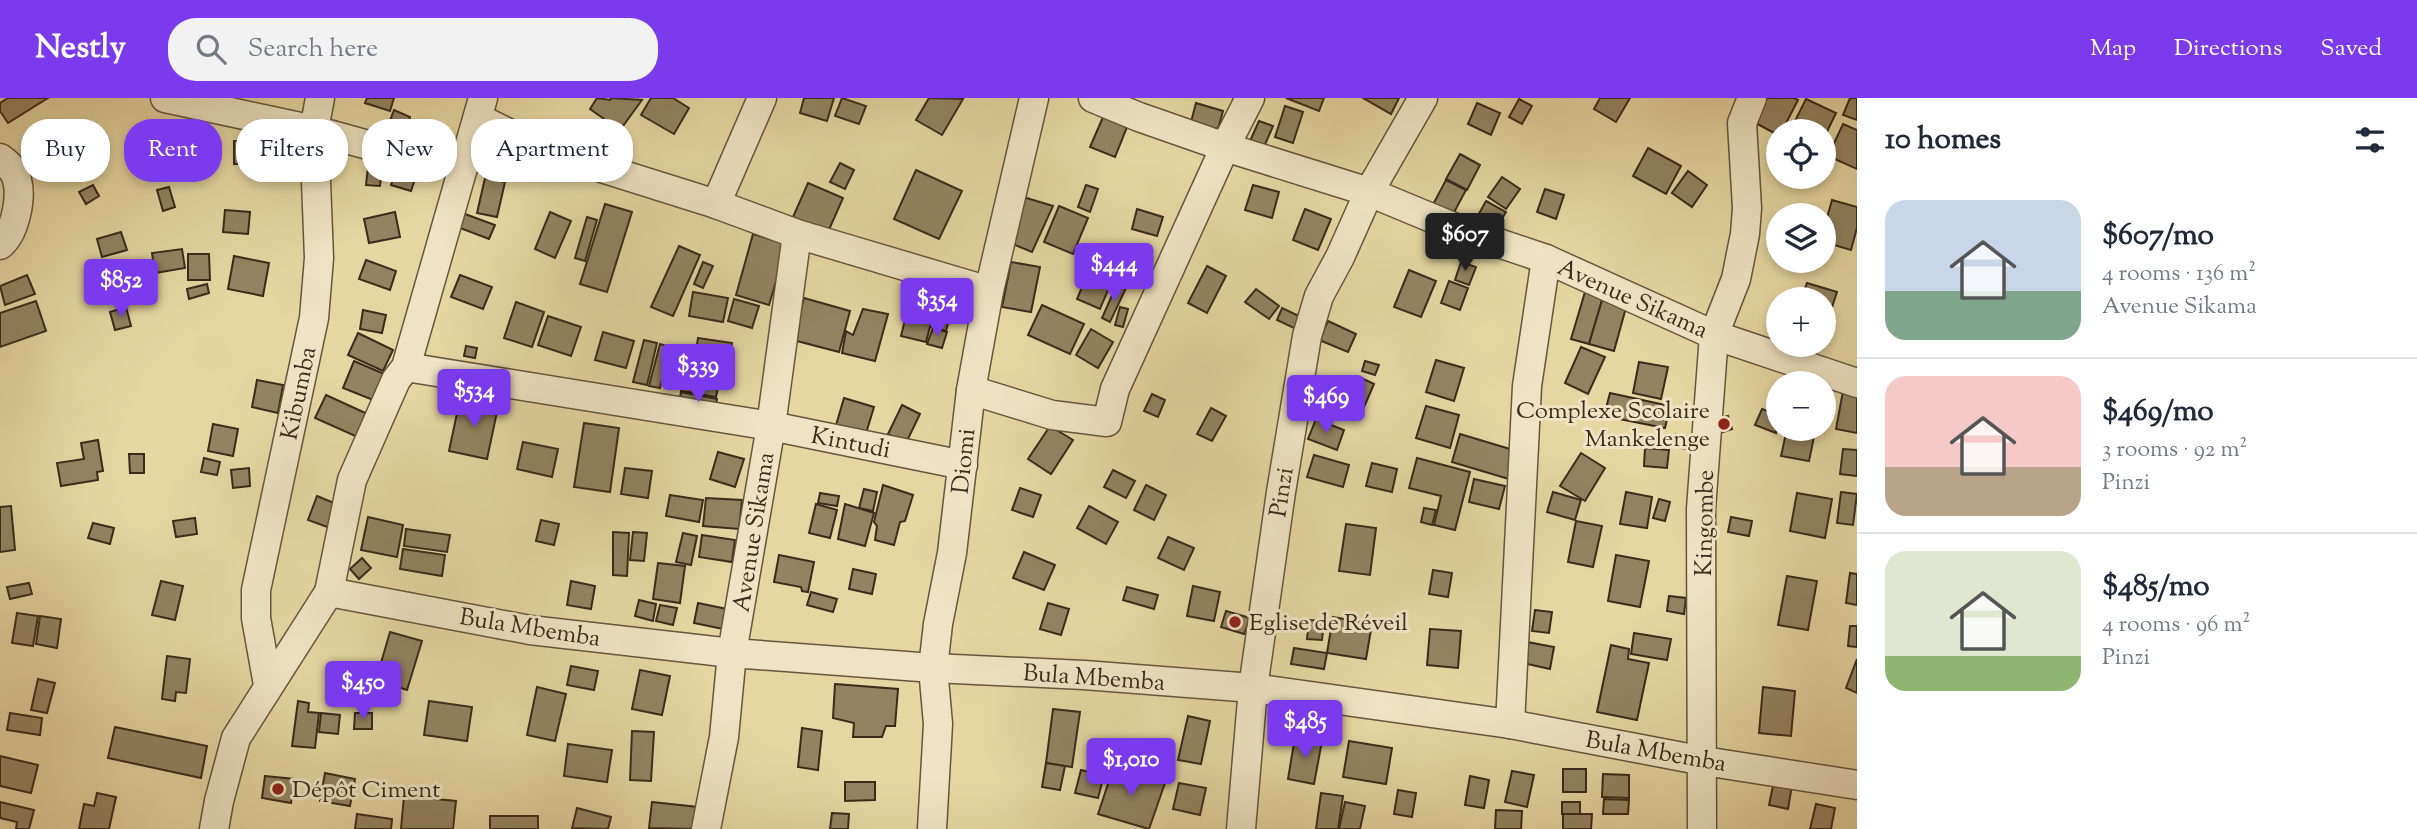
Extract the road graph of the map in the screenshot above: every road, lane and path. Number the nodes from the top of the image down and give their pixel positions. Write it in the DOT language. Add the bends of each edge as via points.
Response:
graph roads {
  1 [pos="165,98"];
  2 [pos="320,98"];
  3 [pos="762,98"];
  4 [pos="1034,98"];
  5 [pos="1093,98"];
  6 [pos="1250,98"];
  7 [pos="1423,98"];
  8 [pos="1752,98"];
  9 [pos="481,108"];
  10 [pos="262,119"];
  11 [pos="315,119"];
  12 [pos="348,140"];
  13 [pos="1225,147"];
  14 [pos="0,158"];
  15 [pos="464,165"];
  16 [pos="315,182"];
  17 [pos="1369,192"];
  18 [pos="716,204"];
  19 [pos="797,234"];
  20 [pos="0,245"];
  21 [pos="1546,259"];
  22 [pos="989,291"];
  23 [pos="1714,335"];
  24 [pos="406,367"];
  25 [pos="1857,383"];
  26 [pos="971,390"];
  27 [pos="771,426"];
  28 [pos="963,465"];
  29 [pos="329,592"];
  30 [pos="733,653"];
  31 [pos="933,668"];
  32 [pos="268,685"];
  33 [pos="1253,688"];
  34 [pos="1510,724"];
  35 [pos="1704,761"];
  36 [pos="1857,785"];
  37 [pos="214,829"];
  38 [pos="706,829"];
  39 [pos="932,829"];
  40 [pos="1241,829"];
  41 [pos="1702,829"];
  1 -- 10 [label="street"];
  2 -- 11 [label="street, Kibumba"];
  3 -- 18 [label="street"];
  4 -- 22 [label="street, Diomi"];
  5 -- 13 [label="street, Avenue Sikama"];
  6 -- 13 [label="street"];
  7 -- 17 [label="street, Pinzi"];
  8 -- 23 [label="street, Kingombe" via="1742,123 1745,234 1735,279"];
  9 -- 15 [label="street"];
  9 -- 18 [label="street" via="541,149"];
  12 -- 15 [label="street"];
  13 -- 17 [label="street, Avenue Sikama"];
  13 -- 26 [label="street" via="1115,389 1107,422 1052,415"];
  14 -- 20 [label="street" via="18,180 18,207 7,240"];
  15 -- 24 [label="street"];
  16 -- 32 [label="street, Kibumba" via="319,258 314,318 256,590 256,618"];
  17 -- 21 [label="street, Avenue Sikama" via="1463,232"];
  17 -- 33 [label="street, Pinzi" via="1319,296 1307,337"];
  18 -- 19 [label="street"];
  19 -- 22 [label="street"];
  19 -- 27 [label="street, Avenue Sikama"];
  21 -- 23 [label="street, Avenue Sikama"];
  21 -- 34 [label="street" via="1527,386"];
  22 -- 26 [label="street, Diomi"];
  23 -- 25 [label="street, Avenue Sikama"];
  23 -- 35 [label="street, Kingombe" via="1701,509"];
  24 -- 27 [label="street, Kintudi"];
  24 -- 29 [label="street" via="352,480"];
  26 -- 28 [label="street, Diomi"];
  27 -- 28 [label="street, Kintudi"];
  27 -- 30 [label="street, Avenue Sikama"];
  28 -- 31 [label="street, Diomi"];
  29 -- 30 [label="street, Bula Mbemba" via="530,630"];
  29 -- 32 [label="street"];
  30 -- 31 [label="street, Bula Mbemba"];
  30 -- 38 [label="street, Avenue Sikama" via="724,737"];
  31 -- 33 [label="street, Bula Mbemba"];
  31 -- 39 [label="street, Diomi" via="938,724"];
  32 -- 37 [label="street" via="236,738"];
  33 -- 34 [label="street, Bula Mbemba"];
  33 -- 40 [label="street, Pinzi"];
  34 -- 35 [label="street, Bula Mbemba"];
  35 -- 36 [label="street, Bula Mbemba"];
  35 -- 41 [label="street, Kingombe"];
}
